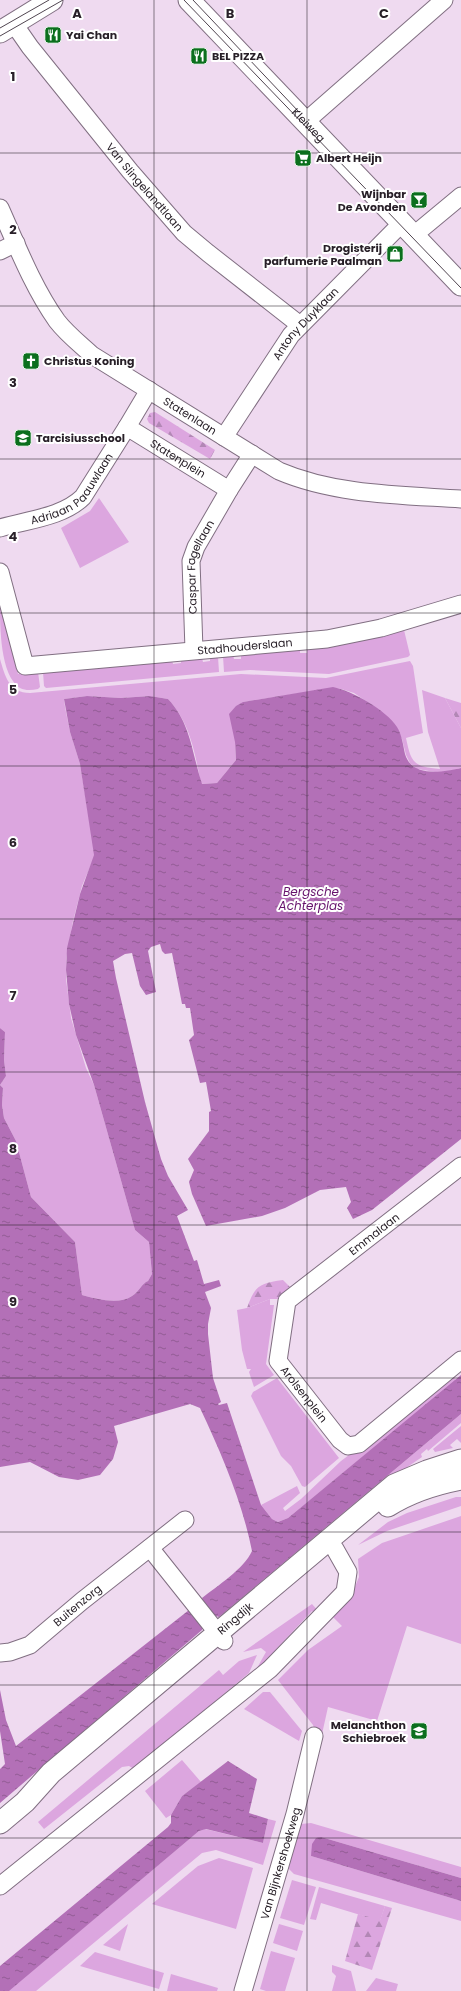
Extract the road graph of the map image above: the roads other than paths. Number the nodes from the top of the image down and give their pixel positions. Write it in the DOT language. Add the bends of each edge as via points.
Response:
graph roads {
  1 [pos="52,0"];
  2 [pos="69,0"];
  3 [pos="189,0"];
  4 [pos="444,0"];
  5 [pos="33,13"];
  6 [pos="7,28"];
  7 [pos="305,122"];
  8 [pos="461,196"];
  9 [pos="0,208"];
  10 [pos="408,229"];
  11 [pos="16,243"];
  12 [pos="0,251"];
  13 [pos="461,285"];
  14 [pos="300,325"];
  15 [pos="149,390"];
  16 [pos="127,427"];
  17 [pos="224,437"];
  18 [pos="252,454"];
  19 [pos="229,490"];
  20 [pos="461,499"];
  21 [pos="0,528"];
  22 [pos="0,572"];
  23 [pos="461,604"];
  24 [pos="194,650"];
  25 [pos="461,1166"];
  26 [pos="287,1301"];
  27 [pos="461,1360"];
  28 [pos="461,1460"];
  29 [pos="461,1480"];
  30 [pos="185,1520"];
  31 [pos="150,1548"];
  32 [pos="336,1552"];
  33 [pos="219,1633"];
  34 [pos="0,1653"];
  35 [pos="314,1736"];
  36 [pos="0,1823"];
  37 [pos="0,1886"];
  38 [pos="243,1991"];
  1 -- 5 [label="street"];
  2 -- 5 [label="street"];
  3 -- 7 [label="street, Kleiweg"];
  4 -- 7 [label="street"];
  5 -- 6 [label="street"];
  6 -- 14 [label="street, Van Slingelandtlaan" via="30,47 170,218 208,253"];
  7 -- 10 [label="street, Kleiweg"];
  8 -- 10 [label="street, Antony Duyklaan"];
  9 -- 11 [label="street, Statenlaan"];
  10 -- 13 [label="street, Kleiweg"];
  10 -- 14 [label="street, Antony Duyklaan"];
  11 -- 12 [label="street"];
  11 -- 15 [label="street, Statenlaan" via="43,298 57,321 74,340 92,355"];
  14 -- 17 [label="street, Antony Duyklaan"];
  15 -- 16 [label="street"];
  15 -- 17 [label="street, Statenlaan"];
  16 -- 19 [label="street, Statenplein"];
  16 -- 21 [label="street, Adriaan Paauwlaan" via="83,497 74,506"];
  17 -- 18 [label="street, Statenlaan"];
  18 -- 19 [label="street"];
  18 -- 20 [label="street, Statenlaan" via="279,471 317,484"];
  19 -- 24 [label="street, Caspar Fagellaan" via="196,547 191,561"];
  22 -- 24 [label="street, Stadhouderslaan" via="25,666"];
  23 -- 24 [label="street, Stadhouderslaan" via="381,628 327,639"];
  25 -- 26 [label="street, Emmalaan"];
  26 -- 27 [label="street, Arolsenplein" via="278,1361 340,1440 348,1446 359,1444"];
  28 -- 32 [label="street, Ringdijk" via="394,1485"];
  29 -- 32 [label="street, Ringdijk" via="435,1485 402,1497 382,1509"];
  30 -- 31 [label="street, Buitenzorg"];
  31 -- 33 [label="street"];
  31 -- 34 [label="street, Buitenzorg" via="30,1645"];
  32 -- 33 [label="street, Ringdijk"];
  32 -- 37 [label="street" via="348,1572 345,1592 270,1668"];
  33 -- 36 [label="street, Ringdijk" via="52,1773 25,1802"];
  35 -- 38 [label="street, Van Bijnkershoekweg" via="295,1814"];
}
